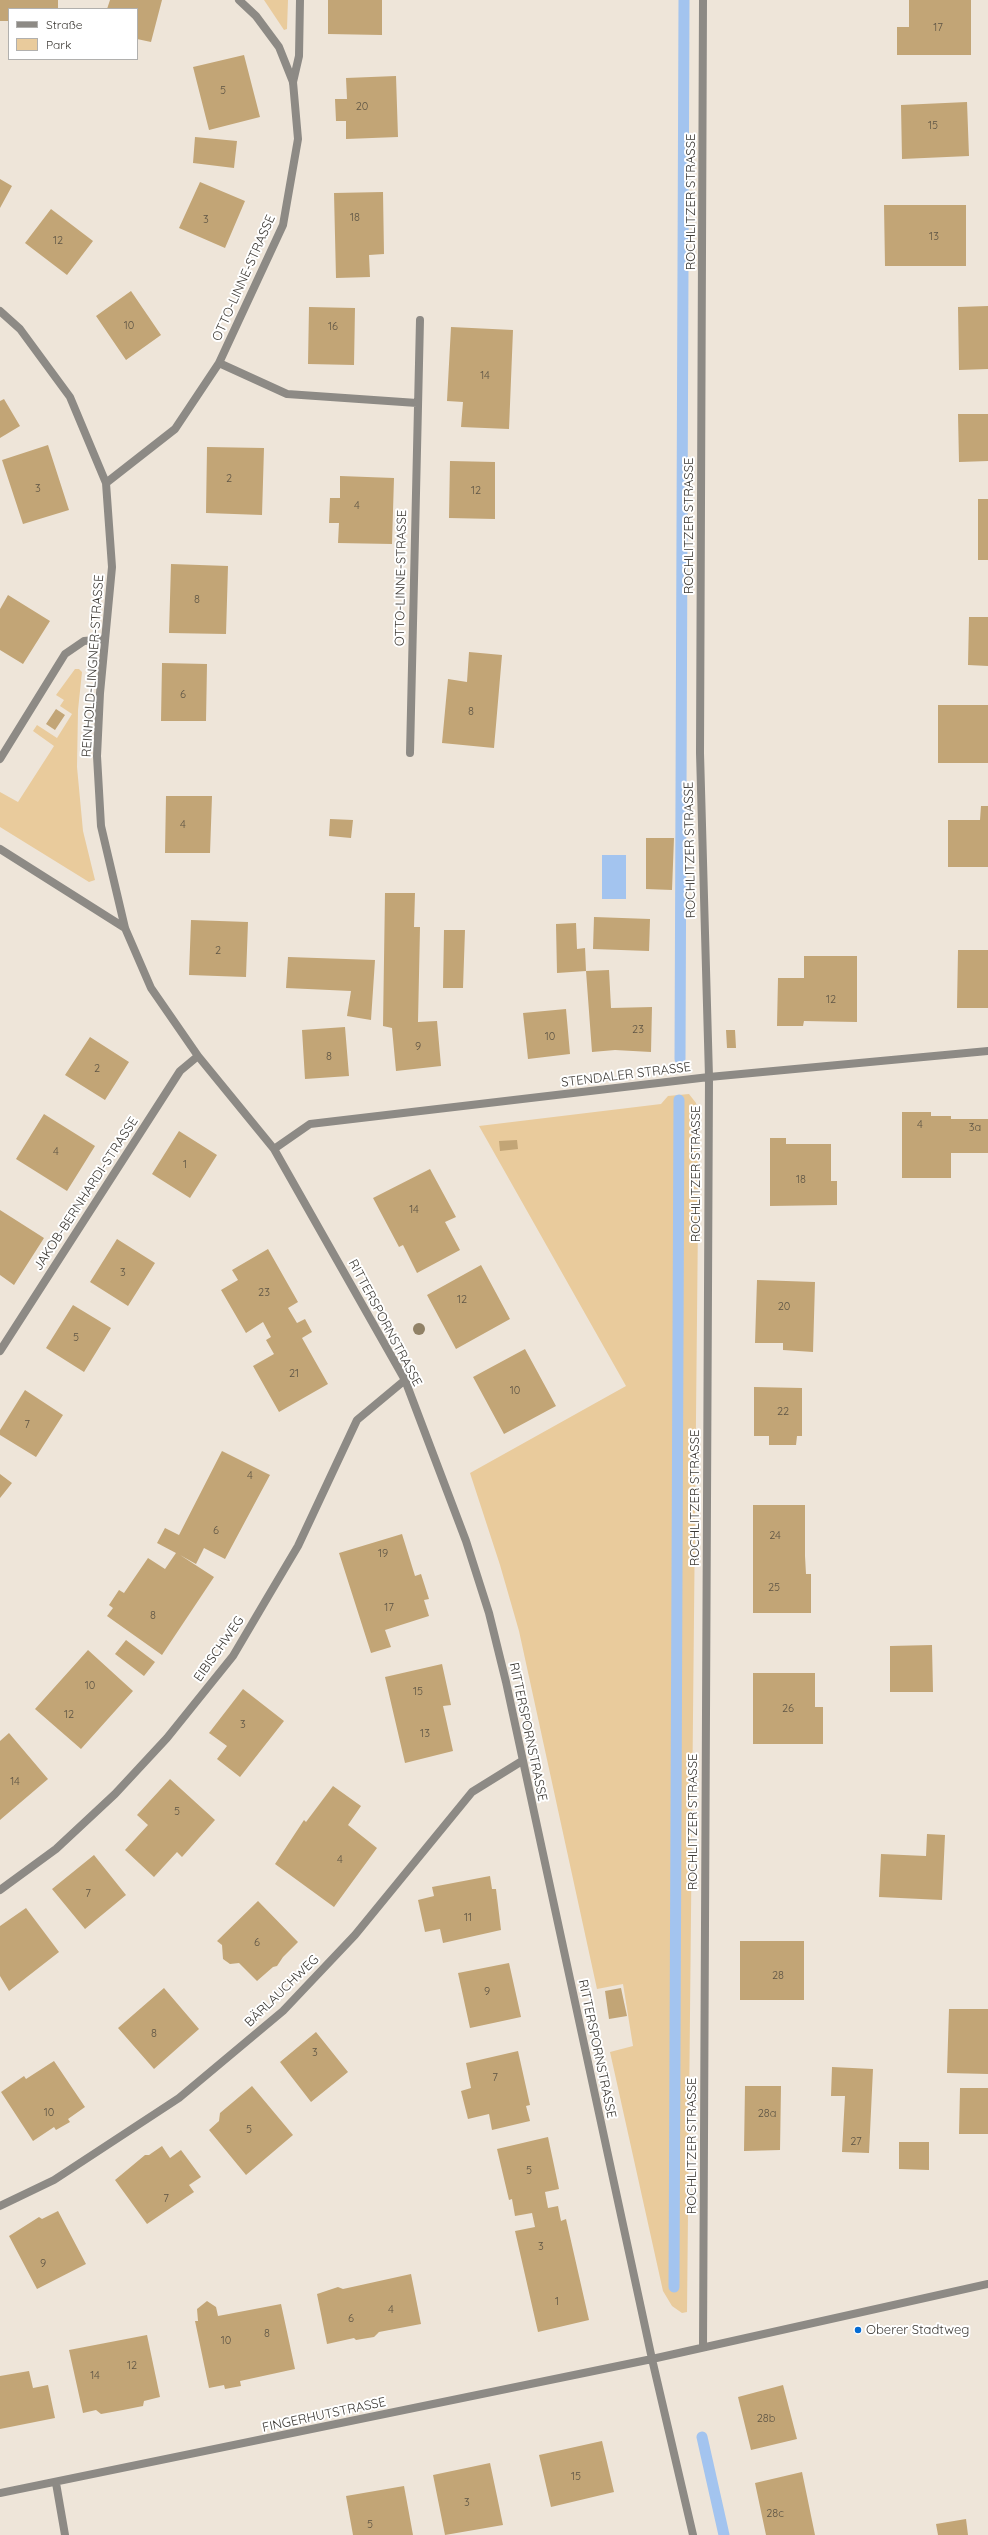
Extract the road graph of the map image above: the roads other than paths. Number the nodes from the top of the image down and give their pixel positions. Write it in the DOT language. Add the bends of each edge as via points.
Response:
graph roads {
  1 [pos="239,0"];
  2 [pos="300,0"];
  3 [pos="704,0"];
  4 [pos="293,82"];
  5 [pos="0,311"];
  6 [pos="420,320"];
  7 [pos="219,363"];
  8 [pos="417,403"];
  9 [pos="106,483"];
  10 [pos="105,639"];
  11 [pos="410,753"];
  12 [pos="0,759"];
  13 [pos="0,849"];
  14 [pos="125,928"];
  15 [pos="988,1051"];
  16 [pos="198,1056"];
  17 [pos="708,1077"];
  18 [pos="274,1149"];
  19 [pos="0,1351"];
  20 [pos="405,1380"];
  21 [pos="522,1761"];
  22 [pos="0,1890"];
  23 [pos="0,2206"];
  24 [pos="988,2284"];
  25 [pos="703,2347"];
  26 [pos="652,2359"];
  27 [pos="56,2483"];
  28 [pos="0,2493"];
  29 [pos="65,2535"];
  30 [pos="693,2535"];
  1 -- 4 [label="street, OTTO-LINNE-STRASSE" via="256,16 279,48"];
  2 -- 4 [label="street, OTTO-LINNE-STRASSE" via="299,56"];
  3 -- 17 [label="street, ROCHLITZER STRASSE" via="700,753"];
  4 -- 7 [label="street, OTTO-LINNE-STRASSE" via="298,139 282,225"];
  5 -- 9 [label="street, REINHOLD-LINGNER-STRASSE" via="20,329 70,397"];
  6 -- 8 [label="street, OTTO-LINNE-STRASSE"];
  7 -- 8 [label="street" via="287,394"];
  7 -- 9 [label="street, OTTO-LINNE-STRASSE" via="175,429"];
  8 -- 11 [label="street, OTTO-LINNE-STRASSE"];
  9 -- 10 [label="street, REINHOLD-LINGNER-STRASSE" via="112,567"];
  10 -- 12 [label="street" via="84,641 65,654"];
  10 -- 14 [label="street, REINHOLD-LINGNER-STRASSE" via="97,756 101,826"];
  13 -- 14 [label="street"];
  14 -- 16 [label="street, REINHOLD-LINGNER-STRASSE" via="151,988"];
  15 -- 17 [label="street, STENDALER STRASSE"];
  16 -- 18 [label="street, REINHOLD-LINGNER-STRASSE"];
  16 -- 19 [label="street, JAKOB-BERNHARDI-STRASSE" via="180,1071"];
  17 -- 18 [label="street, STENDALER STRASSE" via="310,1124"];
  17 -- 25 [label="street, ROCHLITZER STRASSE"];
  18 -- 20 [label="street, RITTERSPORNSTRASSE"];
  20 -- 21 [label="street, RITTERSPORNSTRASSE" via="466,1541 489,1613"];
  20 -- 22 [label="street, EIBISCHWEG" via="357,1420 298,1546 233,1656 172,1732 115,1794 56,1849"];
  21 -- 23 [label="street, BÄRLAUCHWEG" via="472,1792 355,1935 283,2011 179,2098 54,2180"];
  21 -- 26 [label="street, RITTERSPORNSTRASSE"];
  24 -- 25 [label="street"];
  25 -- 26 [label="street"];
  26 -- 27 [label="street, FINGERHUTSTRASSE"];
  26 -- 30 [label="street"];
  27 -- 28 [label="street, FINGERHUTSTRASSE"];
  27 -- 29 [label="street"];
}
